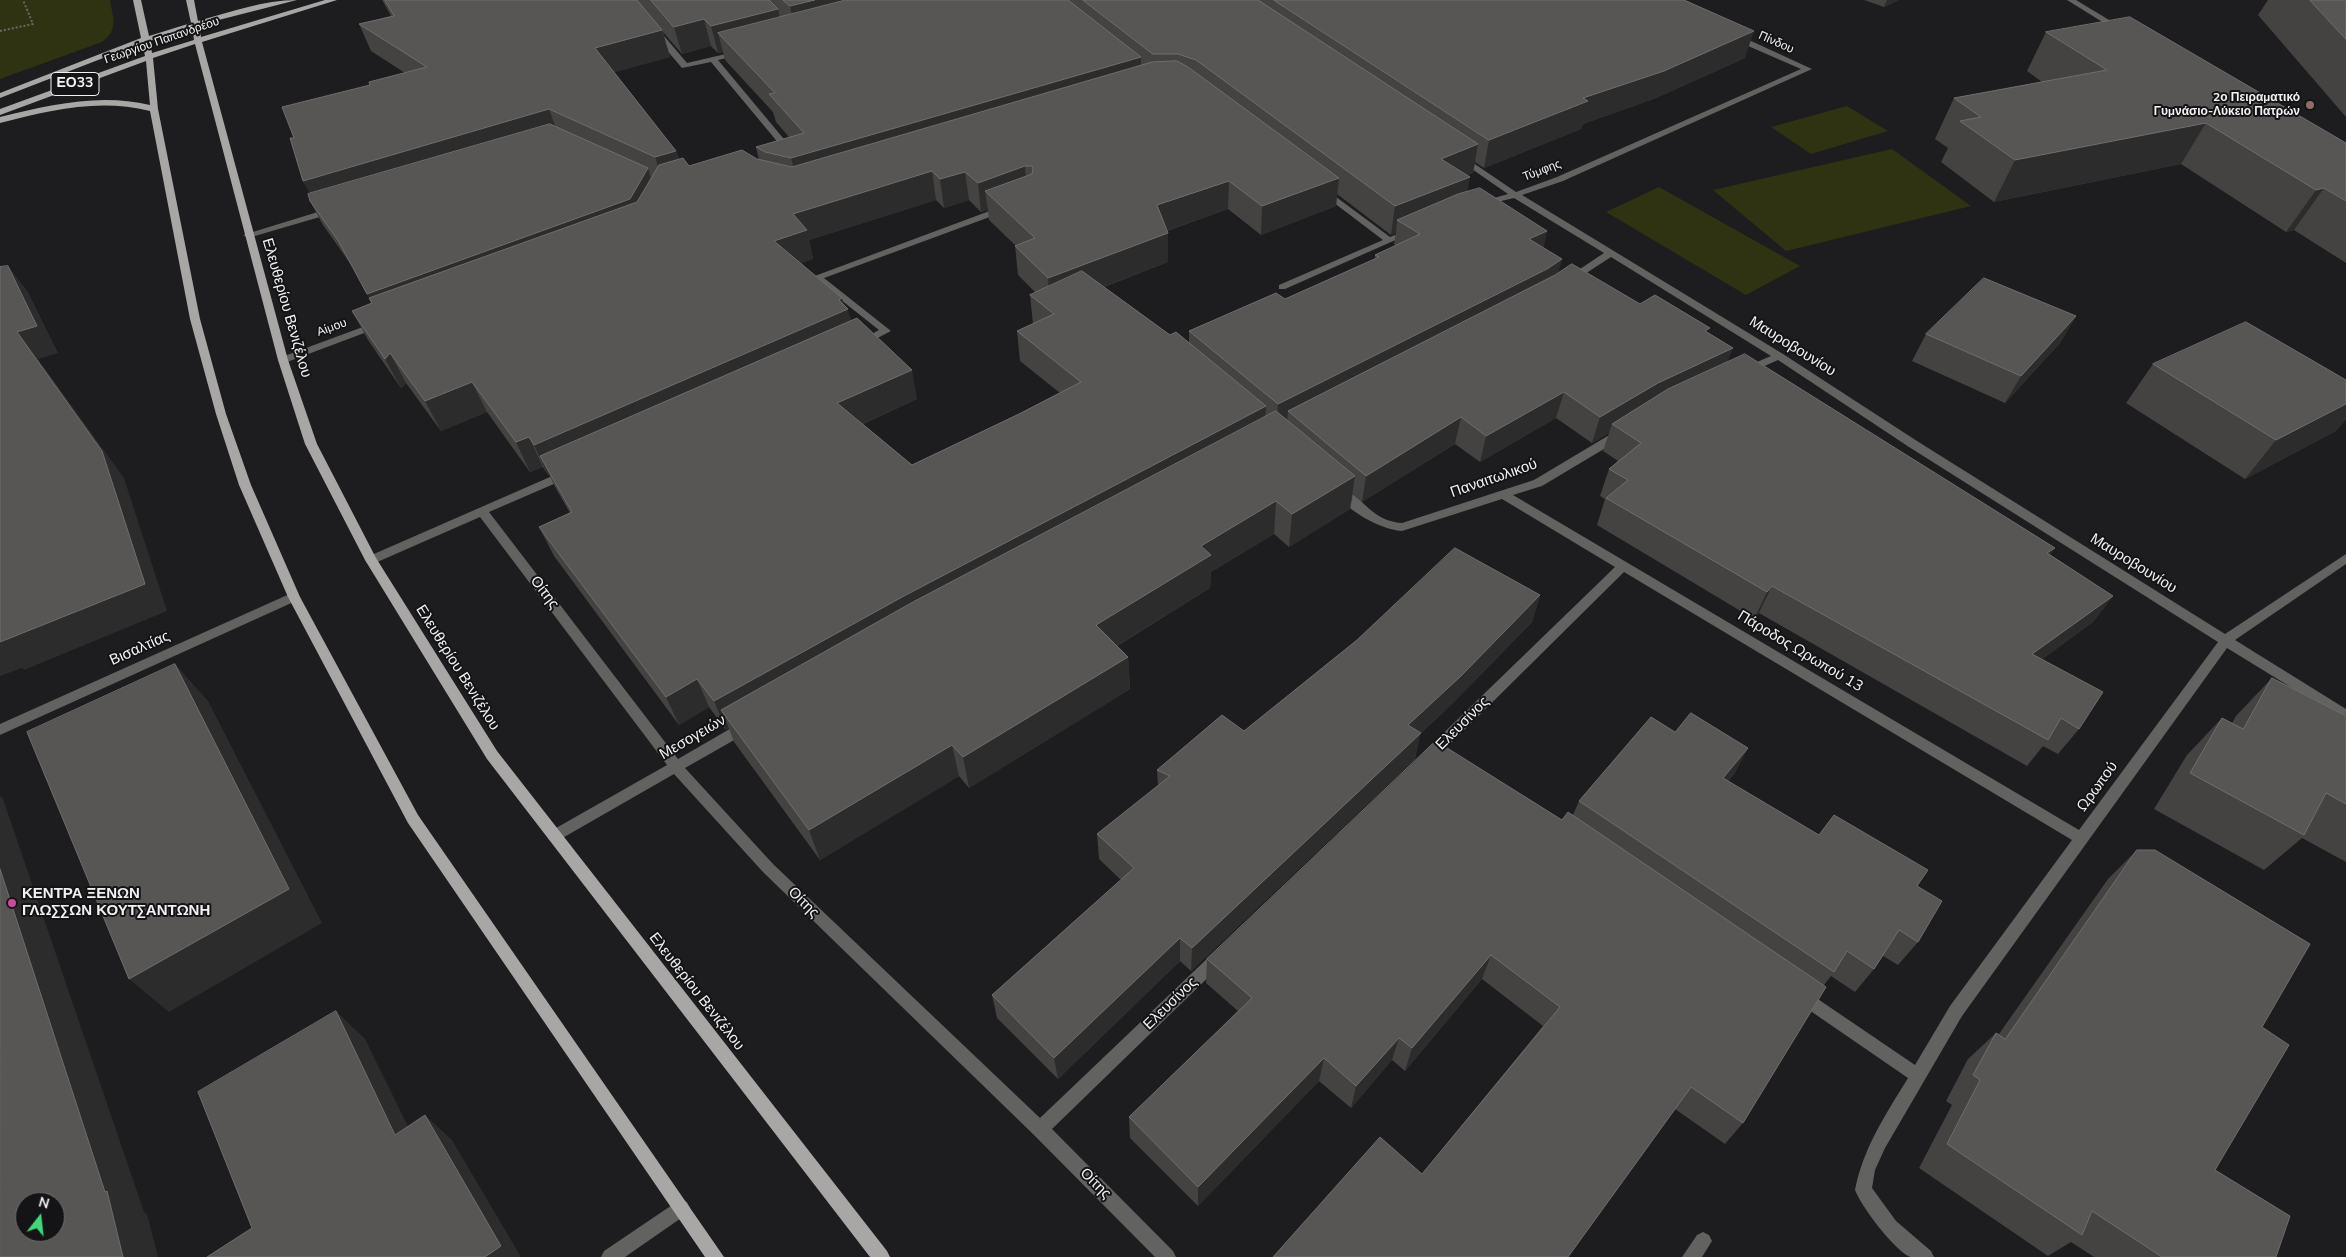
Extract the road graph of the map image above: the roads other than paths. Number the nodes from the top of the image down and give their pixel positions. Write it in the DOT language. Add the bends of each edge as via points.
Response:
graph roads {
  1 [pos="137,0"];
  2 [pos="190,0"];
  3 [pos="293,0"];
  4 [pos="333,0"];
  5 [pos="2071,0"];
  6 [pos="648,22"];
  7 [pos="196,24"];
  8 [pos="2129,34"];
  9 [pos="1730,35"];
  10 [pos="198,40"];
  11 [pos="146,41"];
  12 [pos="749,49"];
  13 [pos="149,56"];
  14 [pos="713,59"];
  15 [pos="1808,69"];
  16 [pos="0,96"];
  17 [pos="154,109"];
  18 [pos="0,112"];
  19 [pos="0,120"];
  20 [pos="1451,152"];
  21 [pos="768,155"];
  22 [pos="1318,186"];
  23 [pos="1516,195"];
  24 [pos="1478,205"];
  25 [pos="1012,206"];
  26 [pos="342,207"];
  27 [pos="1407,233"];
  28 [pos="248,235"];
  29 [pos="1389,240"];
  30 [pos="1611,253"];
  31 [pos="1562,286"];
  32 [pos="1282,287"];
  33 [pos="393,319"];
  34 [pos="850,347"];
  35 [pos="1779,356"];
  36 [pos="282,360"];
  37 [pos="1736,374"];
  38 [pos="1629,428"];
  39 [pos="572,471"];
  40 [pos="1332,485"];
  41 [pos="1502,494"];
  42 [pos="482,511"];
  43 [pos="2346,558"];
  44 [pos="371,560"];
  45 [pos="1623,566"];
  46 [pos="294,597"];
  47 [pos="2226,640"];
  48 [pos="2346,716"];
  49 [pos="753,723"];
  50 [pos="0,730"];
  51 [pos="676,766"];
  52 [pos="1418,768"];
  53 [pos="554,836"];
  54 [pos="2081,838"];
  55 [pos="1225,952"];
  56 [pos="1788,987"];
  57 [pos="1918,1076"];
  58 [pos="1040,1129"];
  59 [pos="681,1208"];
  60 [pos="1703,1241"];
  61 [pos="610,1257"];
  62 [pos="715,1257"];
  63 [pos="880,1257"];
  64 [pos="1167,1257"];
  65 [pos="1691,1257"];
  66 [pos="1925,1257"];
  1 -- 11 [label="main road"];
  2 -- 7 [label="main road, Ελευθερίου Βενιζέλου"];
  3 -- 7 [label="main road, Γεωργίου Παπανδρέου / ΕΟ33"];
  4 -- 10 [label="main road, Γεωργίου Παπανδρέου / ΕΟ33"];
  5 -- 8 [label="street"];
  6 -- 14 [label="street" via="685,66"];
  7 -- 10 [label="main road, Ελευθερίου Βενιζέλου"];
  7 -- 11 [label="main road, Γεωργίου Παπανδρέου / ΕΟ33"];
  9 -- 15 [label="street, Πίνδου"];
  10 -- 13 [label="main road, Γεωργίου Παπανδρέου / ΕΟ33"];
  10 -- 28 [label="main road, Ελευθερίου Βενιζέλου"];
  11 -- 13 [label="main road"];
  11 -- 16 [label="main road, Γεωργίου Παπανδρέου / ΕΟ33"];
  12 -- 14 [label="street"];
  13 -- 17 [label="main road"];
  13 -- 18 [label="main road, Γεωργίου Παπανδρέου / ΕΟ33"];
  14 -- 21 [label="street" via="785,146"];
  15 -- 23 [label="street, Τύμφης" via="1560,179"];
  17 -- 19 [label="main road" via="95,102"];
  17 -- 46 [label="main road" via="195,319 221,414 245,485"];
  20 -- 23 [label="street, Μαυροβουνίου"];
  22 -- 29 [label="street"];
  23 -- 24 [label="street, Τύμφης"];
  23 -- 30 [label="street, Μαυροβουνίου"];
  25 -- 34 [label="street" via="816,277 886,331"];
  26 -- 28 [label="street"];
  27 -- 29 [label="street"];
  28 -- 36 [label="main road, Ελευθερίου Βενιζέλου"];
  29 -- 32 [label="street"];
  30 -- 31 [label="street"];
  30 -- 35 [label="street, Μαυροβουνίου"];
  33 -- 36 [label="street, Αίμου"];
  35 -- 37 [label="street"];
  35 -- 47 [label="street, Μαυροβουνίου"];
  36 -- 44 [label="main road, Ελευθερίου Βενιζέλου" via="311,444"];
  38 -- 41 [label="street, Παναιτωλικού" via="1538,483"];
  39 -- 42 [label="street"];
  40 -- 41 [label="street, Παναιτωλικού" via="1378,521 1402,527"];
  41 -- 45 [label="street, Πάροδος Ωρωπού 13"];
  42 -- 44 [label="street"];
  42 -- 51 [label="street, Οίτης"];
  43 -- 47 [label="street, Ωρωπού"];
  44 -- 53 [label="main road, Ελευθερίου Βενιζέλου" via="492,755"];
  45 -- 52 [label="street, Ελευσίνος" via="1443,750"];
  45 -- 54 [label="street, Πάροδος Ωρωπού 13"];
  46 -- 50 [label="street, Βισαλτίας"];
  46 -- 59 [label="main road" via="413,819"];
  47 -- 48 [label="street, Μαυροβουνίου"];
  47 -- 54 [label="street, Ωρωπού"];
  49 -- 51 [label="street, Μεσογειών"];
  51 -- 53 [label="street, Μεσογειών"];
  51 -- 58 [label="street, Οίτης" via="813,914"];
  53 -- 63 [label="main road, Ελευθερίου Βενιζέλου"];
  54 -- 57 [label="street, Ωρωπού" via="1956,1011"];
  55 -- 58 [label="street, Ελευσίνος"];
  56 -- 57 [label="street"];
  57 -- 66 [label="street, Ωρωπού" via="1879,1142 1863,1190 1872,1206 1910,1247"];
  58 -- 64 [label="street, Οίτης"];
  59 -- 61 [label="street"];
  59 -- 62 [label="main road"];
  60 -- 65 [label="street"];
}
